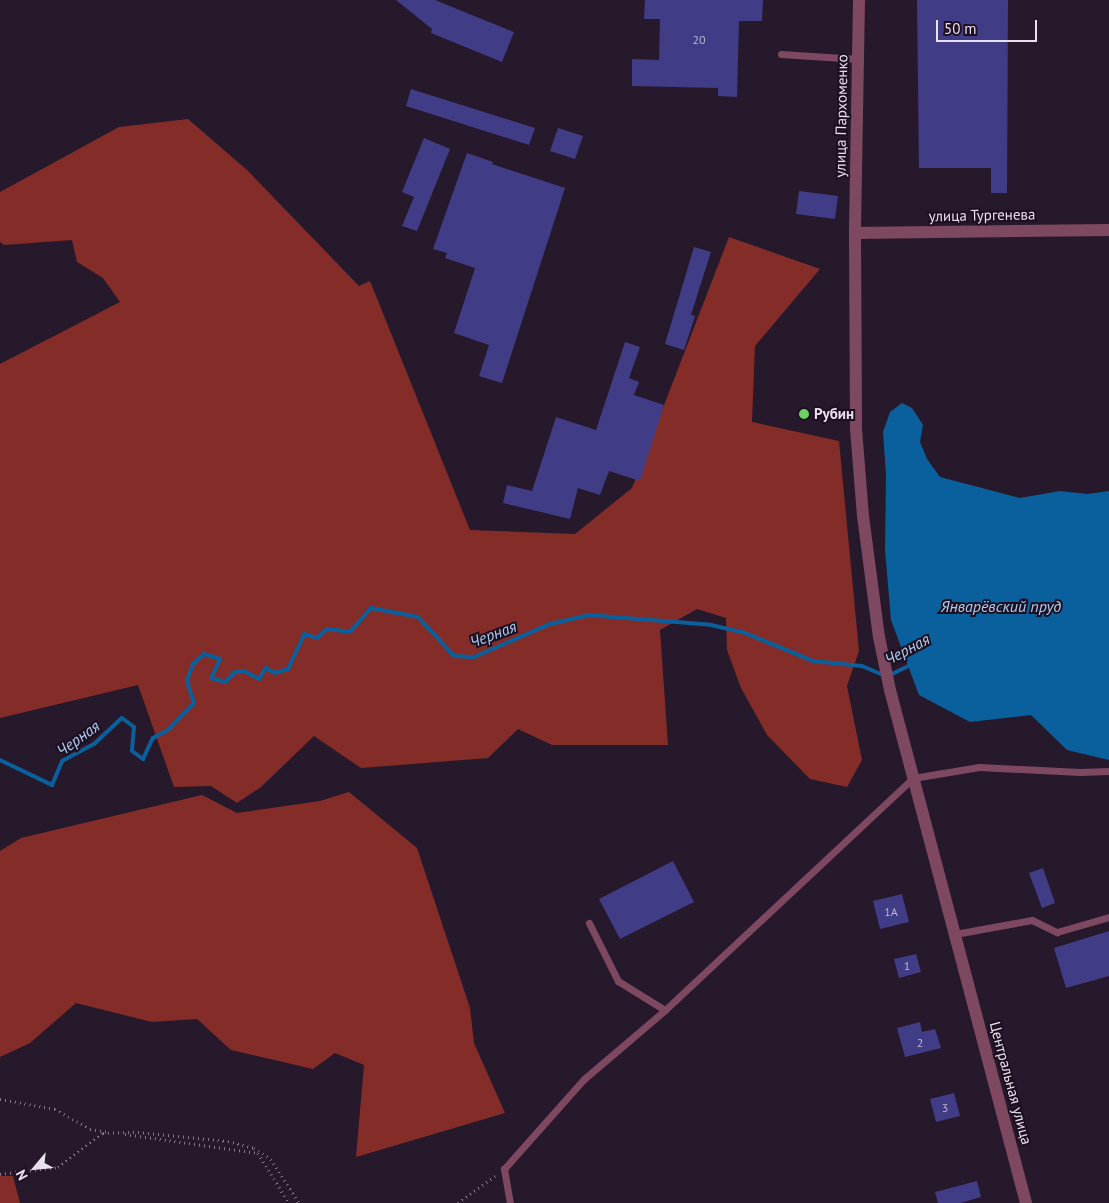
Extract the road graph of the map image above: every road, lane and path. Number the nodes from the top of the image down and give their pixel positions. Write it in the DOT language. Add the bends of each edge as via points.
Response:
graph roads {
  1 [pos="859,0"];
  2 [pos="781,54"];
  3 [pos="858,59"];
  4 [pos="1109,230"];
  5 [pos="855,233"];
  6 [pos="879,637"];
  7 [pos="1109,771"];
  8 [pos="913,778"];
  9 [pos="1109,917"];
  10 [pos="589,923"];
  11 [pos="955,934"];
  12 [pos="664,1010"];
  13 [pos="0,1099"];
  14 [pos="117,1133"];
  15 [pos="504,1169"];
  16 [pos="0,1174"];
  17 [pos="289,1203"];
  18 [pos="299,1203"];
  19 [pos="458,1203"];
  20 [pos="510,1203"];
  21 [pos="1026,1203"];
  1 -- 3 [label="street, улица Пархоменко"];
  2 -- 3 [label="lane"];
  3 -- 5 [label="street, улица Пархоменко"];
  4 -- 5 [label="street, улица Тургенева"];
  5 -- 6 [label="street, улица Пархоменко" via="856,429 863,516"];
  6 -- 8 [label="street, Центральная улица"];
  7 -- 8 [label="lane" via="979,767"];
  8 -- 11 [label="street, Центральная улица"];
  8 -- 12 [label="lane"];
  9 -- 11 [label="lane" via="1057,932 1032,920"];
  10 -- 12 [label="lane" via="618,981"];
  11 -- 21 [label="street, Центральная улица"];
  12 -- 15 [label="lane" via="584,1079"];
  13 -- 14 [label="path" via="54,1109 90,1129"];
  14 -- 16 [label="path" via="103,1133 58,1167"];
  14 -- 17 [label="path" via="258,1153"];
  14 -- 18 [label="path" via="228,1140 254,1148 271,1159"];
  15 -- 19 [label="path"];
  15 -- 20 [label="lane"];
}
